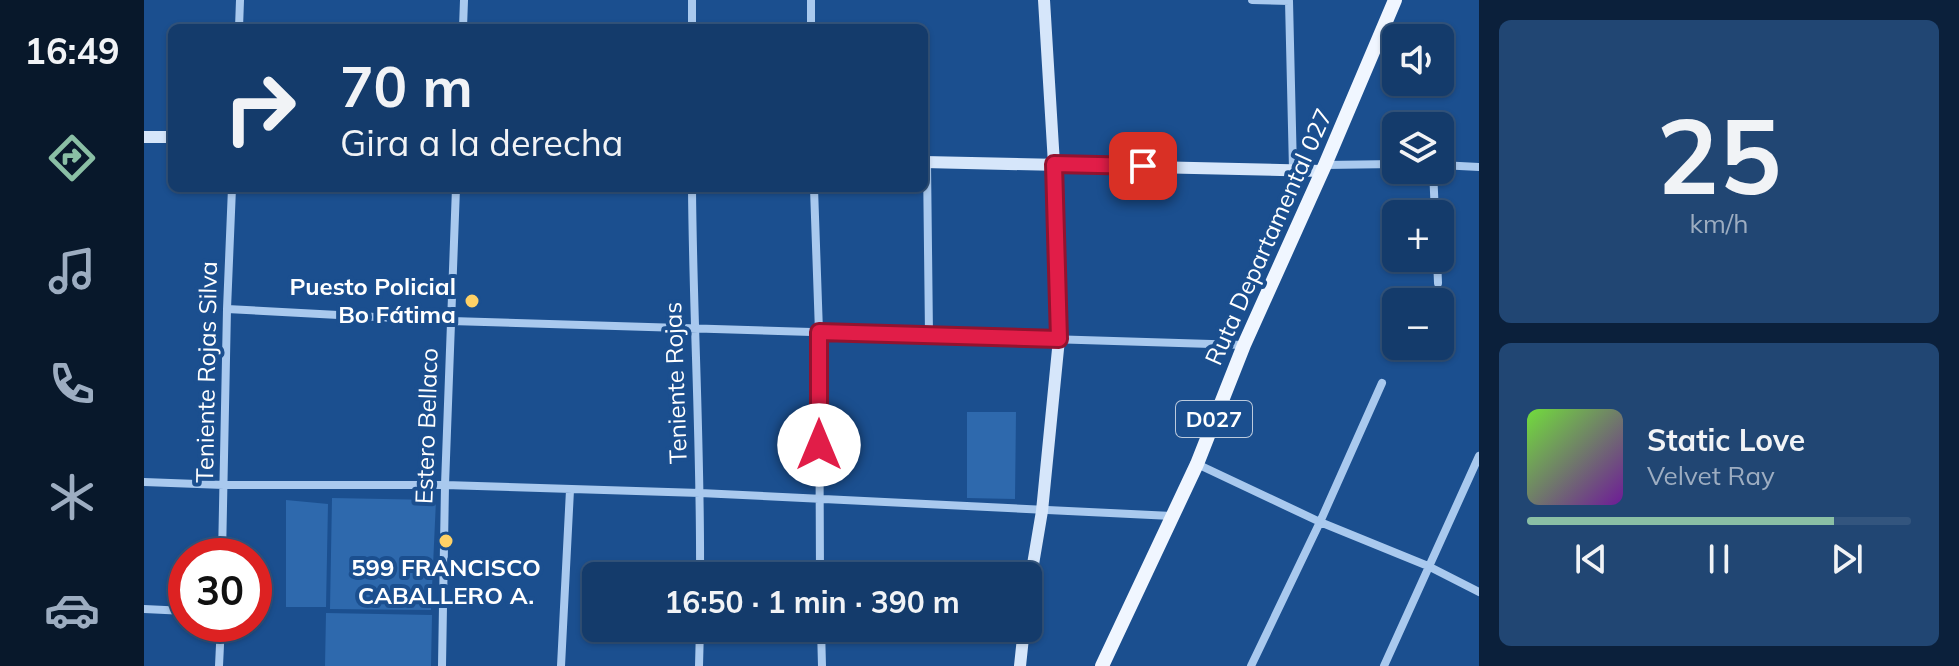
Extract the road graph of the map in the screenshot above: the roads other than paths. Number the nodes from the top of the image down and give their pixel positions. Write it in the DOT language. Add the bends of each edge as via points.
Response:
graph roads {
  1 [pos="240,0"];
  2 [pos="464,0"];
  3 [pos="692,0"];
  4 [pos="811,0"];
  5 [pos="1044,0"];
  6 [pos="1252,0"];
  7 [pos="1395,0"];
  8 [pos="239,24"];
  9 [pos="463,24"];
  10 [pos="692,24"];
  11 [pos="811,24"];
  12 [pos="144,137"];
  13 [pos="168,137"];
  14 [pos="928,162"];
  15 [pos="1054,164"];
  16 [pos="1382,165"];
  17 [pos="1454,166"];
  18 [pos="1479,167"];
  19 [pos="1324,168"];
  20 [pos="1293,170"];
  21 [pos="232,192"];
  22 [pos="456,192"];
  23 [pos="692,192"];
  24 [pos="814,192"];
  25 [pos="927,192"];
  26 [pos="1438,272"];
  27 [pos="1438,283"];
  28 [pos="227,309"];
  29 [pos="451,321"];
  30 [pos="693,327"];
  31 [pos="819,332"];
  32 [pos="929,335"];
  33 [pos="1059,339"];
  34 [pos="1244,345"];
  35 [pos="1382,383"];
  36 [pos="1479,456"];
  37 [pos="1197,464"];
  38 [pos="144,482"];
  39 [pos="224,485"];
  40 [pos="445,485"];
  41 [pos="570,490"];
  42 [pos="700,493"];
  43 [pos="819,501"];
  44 [pos="1042,511"];
  45 [pos="1172,516"];
  46 [pos="1320,522"];
  47 [pos="223,538"];
  48 [pos="700,562"];
  49 [pos="820,562"];
  50 [pos="1033,562"];
  51 [pos="1428,566"];
  52 [pos="1479,592"];
  53 [pos="144,609"];
  54 [pos="168,610"];
  55 [pos="220,642"];
  56 [pos="700,642"];
  57 [pos="821,642"];
  58 [pos="1023,642"];
  59 [pos="219,666"];
  60 [pos="442,666"];
  61 [pos="561,666"];
  62 [pos="699,666"];
  63 [pos="822,666"];
  64 [pos="1020,666"];
  65 [pos="1102,666"];
  66 [pos="1251,666"];
  67 [pos="1384,666"];
  1 -- 8 [label="street"];
  2 -- 9 [label="street"];
  3 -- 10 [label="street"];
  4 -- 11 [label="street"];
  5 -- 15 [label="street"];
  6 -- 20 [label="street" via="1289,1"];
  7 -- 19 [label="main road, Ruta Departamental 027 / D027"];
  12 -- 13 [label="street"];
  14 -- 15 [label="street"];
  15 -- 20 [label="street"];
  15 -- 33 [label="street"];
  16 -- 19 [label="street"];
  17 -- 18 [label="street"];
  19 -- 20 [label="street"];
  19 -- 34 [label="main road, Ruta Departamental 027 / D027"];
  21 -- 28 [label="street, Teniente Rojas Silva"];
  22 -- 29 [label="street, Estero Bellaco"];
  23 -- 30 [label="street, Teniente Rojas"];
  24 -- 31 [label="street"];
  25 -- 32 [label="street"];
  26 -- 27 [label="street"];
  28 -- 29 [label="street"];
  28 -- 39 [label="street, Teniente Rojas Silva"];
  29 -- 30 [label="street"];
  29 -- 40 [label="street, Estero Bellaco"];
  30 -- 31 [label="street"];
  30 -- 42 [label="street, Teniente Rojas"];
  31 -- 32 [label="street"];
  31 -- 43 [label="street"];
  32 -- 33 [label="street"];
  33 -- 34 [label="street"];
  33 -- 44 [label="street"];
  34 -- 37 [label="main road, Ruta Departamental 027 / D027"];
  35 -- 46 [label="street"];
  36 -- 51 [label="street"];
  37 -- 45 [label="main road, Ruta Departamental 027 / D027"];
  37 -- 46 [label="street"];
  38 -- 39 [label="street"];
  39 -- 40 [label="street"];
  39 -- 47 [label="street, Teniente Rojas Silva"];
  40 -- 41 [label="street"];
  40 -- 60 [label="street, Estero Bellaco"];
  41 -- 42 [label="street"];
  41 -- 61 [label="street"];
  42 -- 43 [label="street"];
  42 -- 48 [label="street, Teniente Rojas"];
  43 -- 44 [label="street"];
  43 -- 49 [label="street"];
  44 -- 45 [label="street"];
  44 -- 50 [label="street"];
  45 -- 65 [label="main road, Ruta Departamental 027 / D027"];
  46 -- 51 [label="street"];
  46 -- 66 [label="street"];
  51 -- 52 [label="street"];
  51 -- 67 [label="street"];
  53 -- 54 [label="street"];
  55 -- 59 [label="street"];
  56 -- 62 [label="street"];
  57 -- 63 [label="street"];
  58 -- 64 [label="street"];
}
